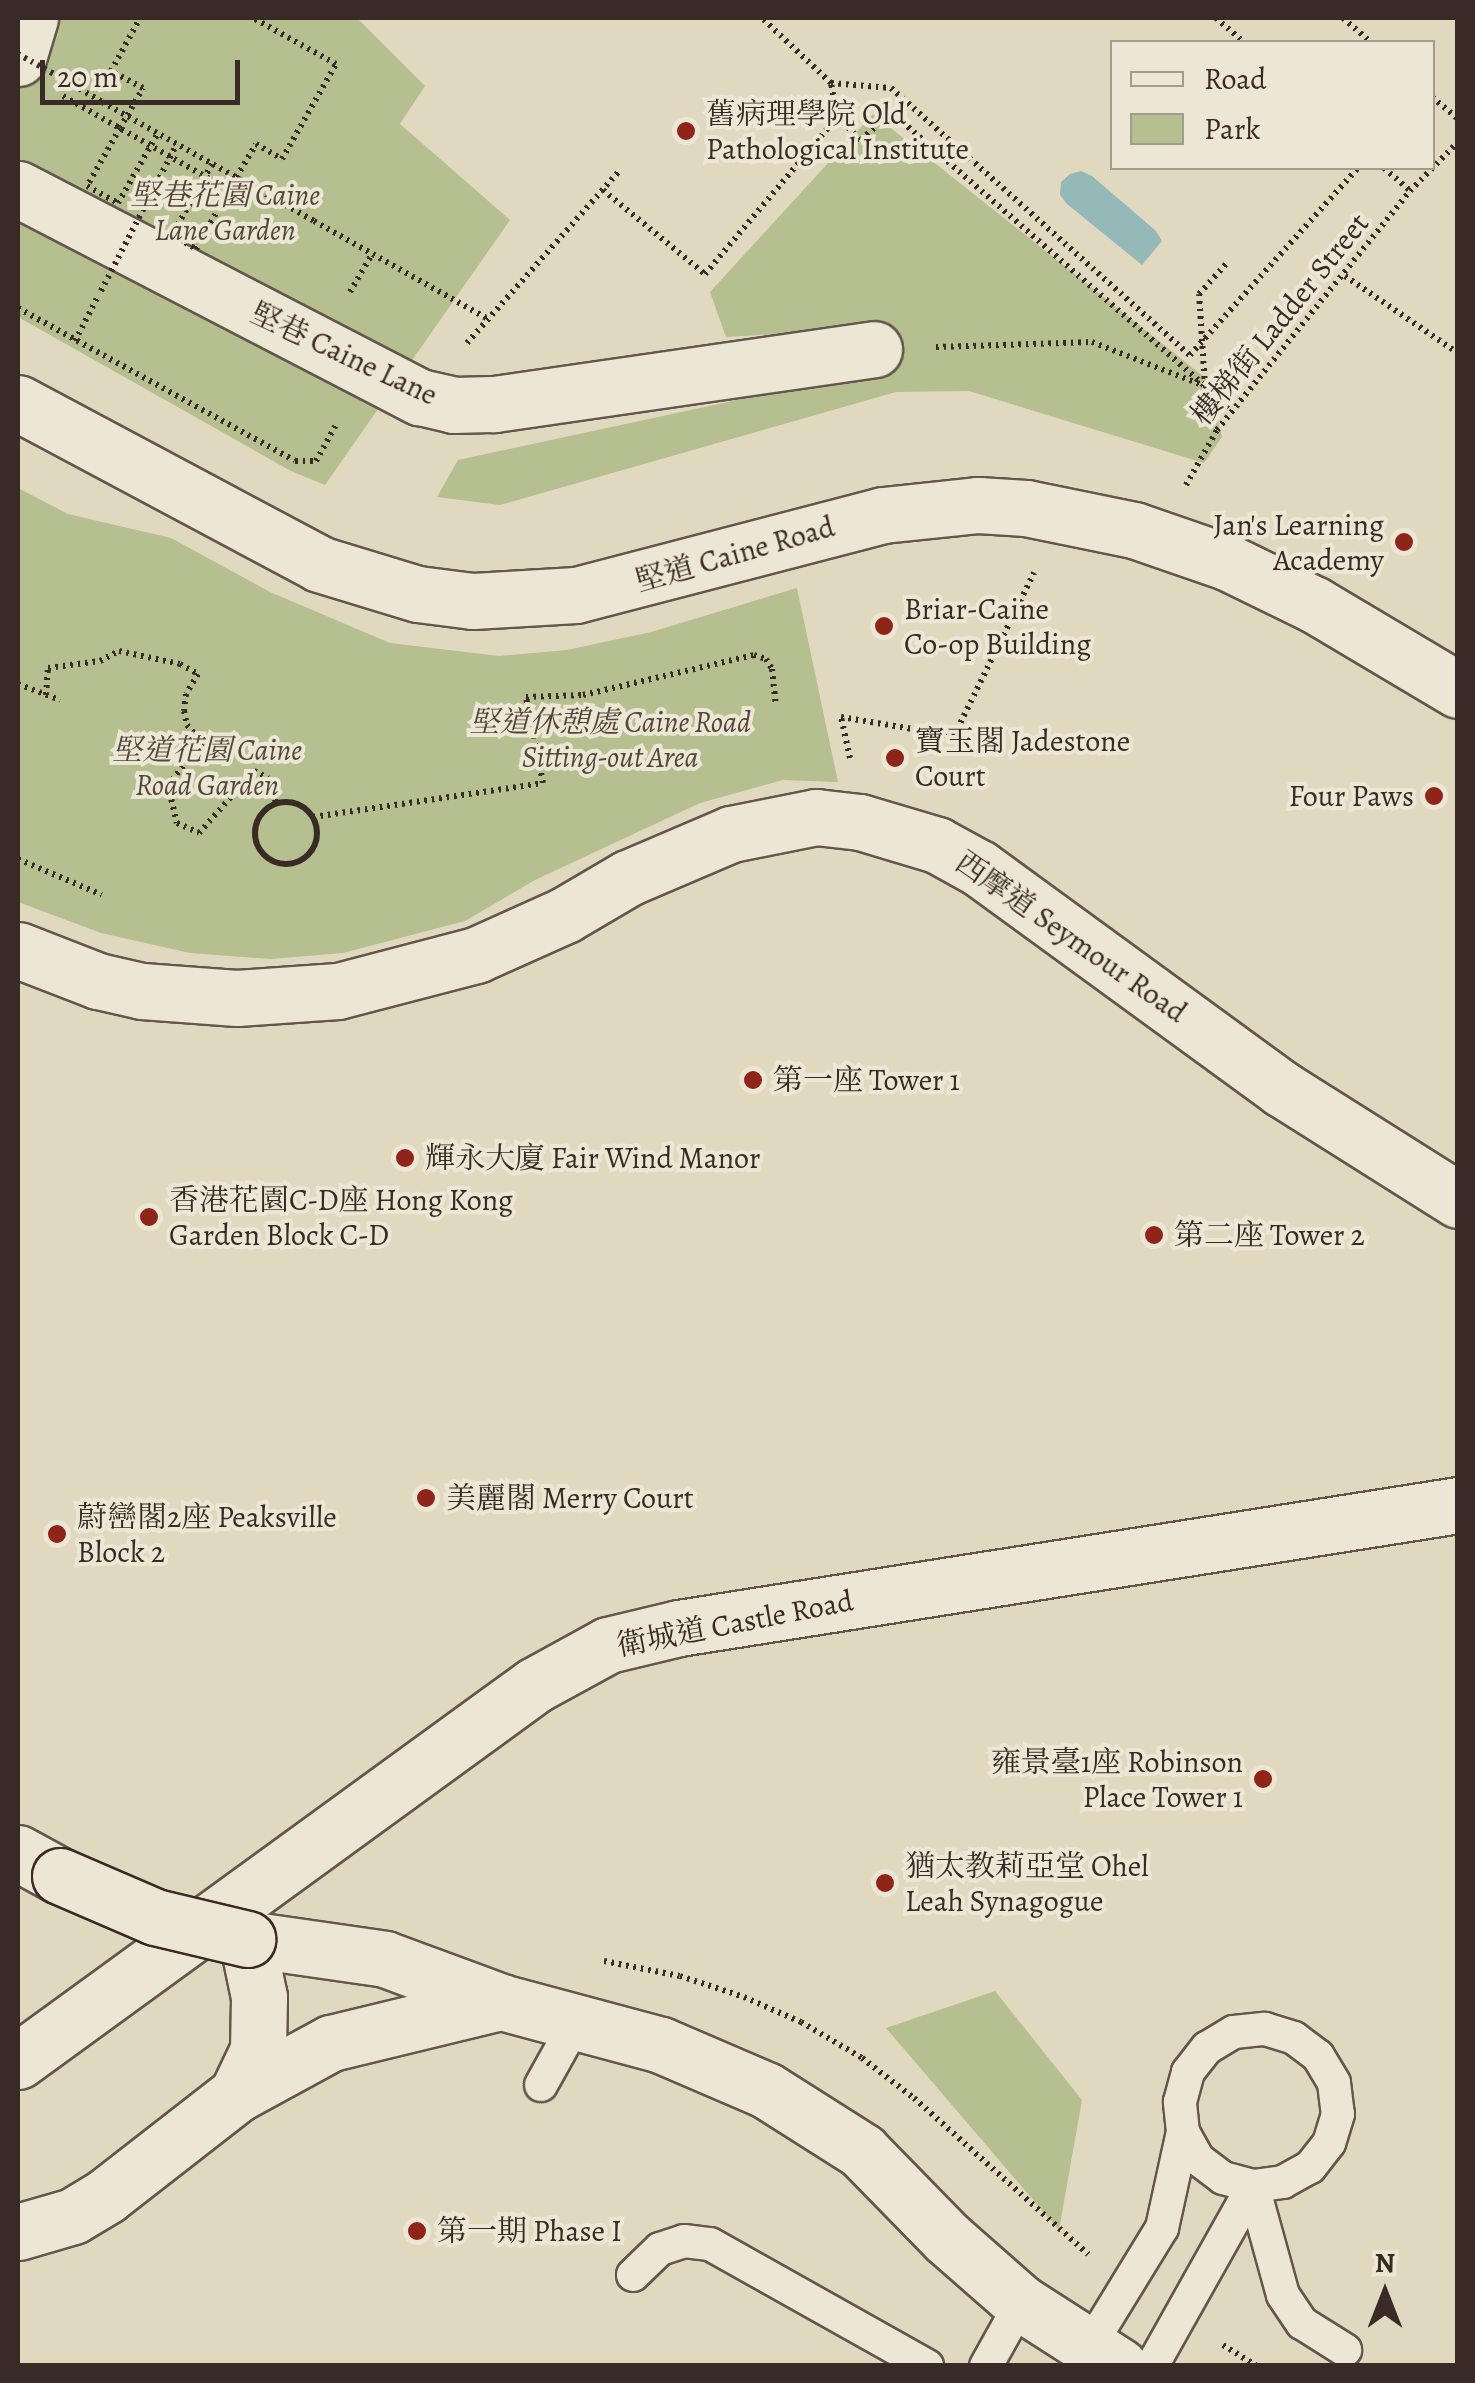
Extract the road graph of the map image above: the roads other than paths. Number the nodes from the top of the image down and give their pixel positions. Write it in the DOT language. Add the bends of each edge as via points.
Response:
graph roads {
  1 [pos="30,18"];
  2 [pos="29,67"];
  3 [pos="18,190"];
  4 [pos="874,349"];
  5 [pos="18,403"];
  6 [pos="1458,690"];
  7 [pos="18,950"];
  8 [pos="1458,1200"];
  9 [pos="1458,1505"];
  10 [pos="32,1870"];
  11 [pos="247,1940"];
  12 [pos="501,2002"];
  13 [pos="576,2022"];
  14 [pos="18,2062"];
  15 [pos="541,2085"];
  16 [pos="237,2094"];
  17 [pos="1183,2132"];
  18 [pos="1252,2186"];
  19 [pos="18,2232"];
  20 [pos="633,2275"];
  21 [pos="1021,2303"];
  22 [pos="1345,2350"];
  23 [pos="1104,2356"];
  24 [pos="928,2366"];
  25 [pos="986,2366"];
  26 [pos="1152,2366"];
  1 -- 2 [label="street"];
  3 -- 4 [label="street, 堅巷 Caine Lane" via="420,396 454,406"];
  5 -- 6 [label="street, 堅道 Caine Road" via="319,564 418,594 474,601 576,596 882,515 978,505 1026,508 1134,530 1227,562 1315,605"];
  7 -- 8 [label="street, 西摩道 Seymour Road" via="142,991 237,998 338,991 476,956 628,878 732,834 816,818 860,822 937,845 979,868 1282,1089"];
  9 -- 14 [label="street, 衛城道 Castle Road" via="608,1644 535,1686"];
  10 -- 11 [label="street, bridge" via="155,1917"];
  11 -- 12 [label="street" via="385,1959"];
  11 -- 16 [label="street" via="259,1997 258,2050"];
  12 -- 13 [label="street"];
  12 -- 16 [label="street" via="330,2043"];
  13 -- 15 [label="lane"];
  13 -- 21 [label="street" via="714,2065 816,2118 862,2152"];
  16 -- 19 [label="street" via="106,2196 73,2216"];
  17 -- 18 [label="lane" via="1198,2159 1223,2178"];
  17 -- 18 [label="lane" via="1180,2102 1188,2072 1207,2048 1234,2032 1265,2029 1294,2038 1318,2056 1334,2083 1338,2114 1328,2142 1310,2167 1284,2182"];
  17 -- 23 [label="lane" via="1162,2228"];
  18 -- 22 [label="lane" via="1284,2295 1302,2323"];
  18 -- 26 [label="lane"];
  20 -- 24 [label="lane" via="660,2249 684,2241 710,2244"];
  21 -- 23 [label="street"];
  21 -- 25 [label="lane"];
}
